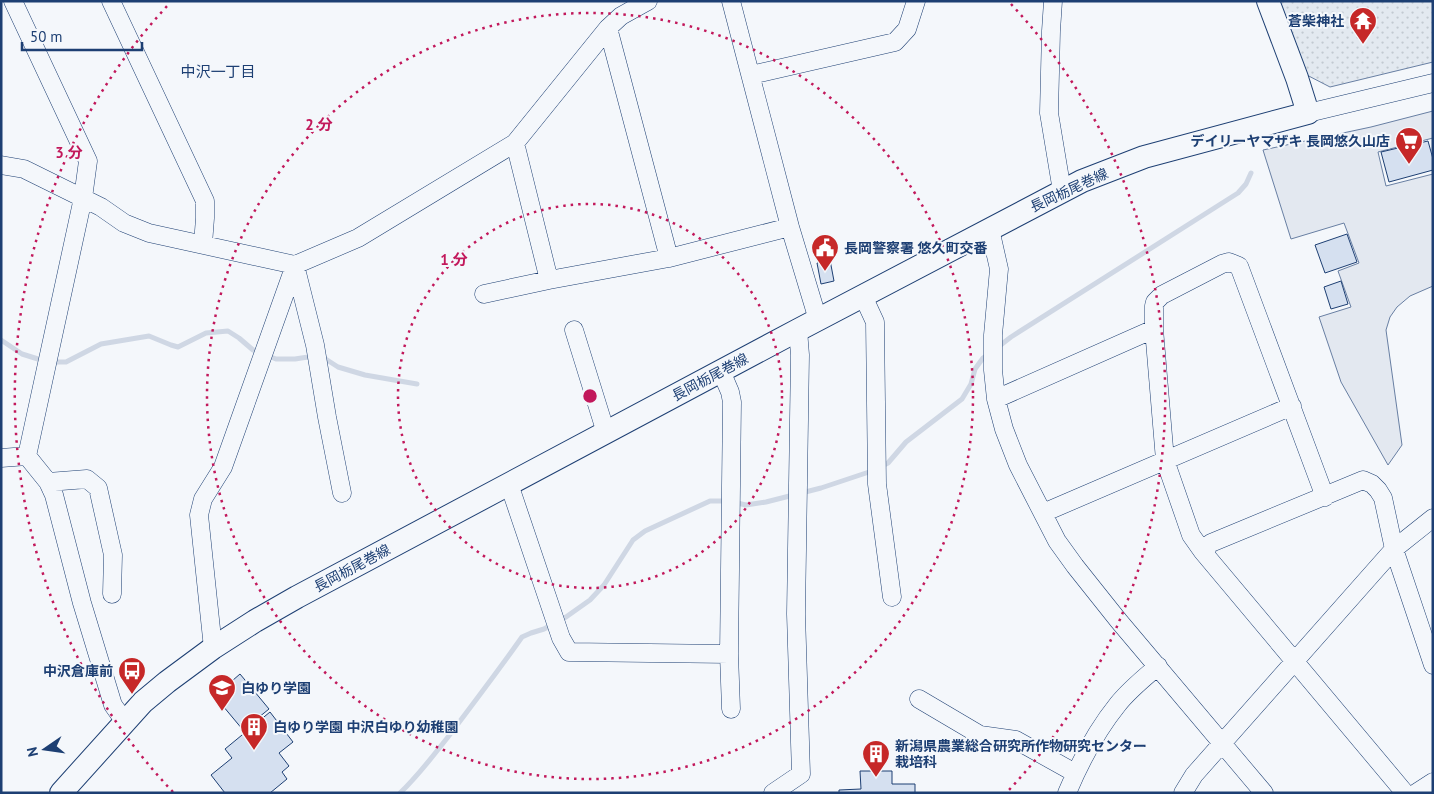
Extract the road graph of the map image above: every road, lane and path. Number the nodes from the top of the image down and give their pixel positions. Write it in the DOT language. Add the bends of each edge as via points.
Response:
graph roads {
  1 [pos="111,1"];
  2 [pos="648,1"];
  3 [pos="731,1"];
  4 [pos="916,1"];
  5 [pos="1054,1"];
  6 [pos="1268,1"];
  7 [pos="13,5"];
  8 [pos="608,28"];
  9 [pos="751,75"];
  10 [pos="1433,83"];
  11 [pos="1308,113"];
  12 [pos="515,143"];
  13 [pos="1,165"];
  14 [pos="1062,191"];
  15 [pos="82,198"];
  16 [pos="790,227"];
  17 [pos="990,229"];
  18 [pos="203,244"];
  19 [pos="669,258"];
  20 [pos="295,265"];
  21 [pos="549,280"];
  22 [pos="484,294"];
  23 [pos="863,296"];
  24 [pos="818,320"];
  25 [pos="1154,329"];
  26 [pos="574,330"];
  27 [pos="798,330"];
  28 [pos="721,371"];
  29 [pos="996,399"];
  30 [pos="1292,406"];
  31 [pos="606,434"];
  32 [pos="27,456"];
  33 [pos="1,458"];
  34 [pos="1165,460"];
  35 [pos="48,482"];
  36 [pos="509,484"];
  37 [pos="342,493"];
  38 [pos="1325,497"];
  39 [pos="1043,513"];
  40 [pos="1433,518"];
  41 [pos="1394,549"];
  42 [pos="1203,552"];
  43 [pos="112,594"];
  44 [pos="892,598"];
  45 [pos="213,648"];
  46 [pos="729,654"];
  47 [pos="1294,662"];
  48 [pos="1433,664"];
  49 [pos="1158,666"];
  50 [pos="919,699"];
  51 [pos="731,709"];
  52 [pos="124,722"];
  53 [pos="1223,744"];
  54 [pos="1075,773"];
  55 [pos="1433,782"];
  56 [pos="61,793"];
  57 [pos="773,793"];
  58 [pos="1067,793"];
  59 [pos="1183,793"];
  60 [pos="1264,793"];
  61 [pos="1405,793"];
  62 [pos="1416,793"];
  1 -- 18 [label="street" via="205,201"];
  2 -- 8 [label="street" via="621,16"];
  3 -- 9 [label="street"];
  4 -- 9 [label="street" via="907,28 895,42"];
  5 -- 14 [label="street" via="1049,112"];
  6 -- 11 [label="main road"];
  7 -- 15 [label="street" via="88,161"];
  8 -- 12 [label="street"];
  8 -- 19 [label="street"];
  9 -- 16 [label="street"];
  10 -- 11 [label="street"];
  11 -- 14 [label="main road, 長岡栃尾巻線" via="1144,157"];
  12 -- 20 [label="street" via="358,238"];
  12 -- 21 [label="street"];
  13 -- 15 [label="street" via="24,169"];
  14 -- 17 [label="main road, 長岡栃尾巻線"];
  15 -- 18 [label="street" via="124,223 149,233"];
  15 -- 32 [label="street"];
  16 -- 19 [label="street"];
  16 -- 24 [label="street"];
  17 -- 23 [label="main road, 長岡栃尾巻線"];
  17 -- 29 [label="street" via="999,269 993,335"];
  18 -- 20 [label="street"];
  19 -- 21 [label="street"];
  20 -- 37 [label="street" via="315,345"];
  20 -- 45 [label="street" via="224,467 203,500 199,515"];
  21 -- 22 [label="street"];
  23 -- 24 [label="main road, 長岡栃尾巻線"];
  23 -- 44 [label="street" via="875,322 877,484"];
  24 -- 27 [label="main road, 長岡栃尾巻線"];
  25 -- 29 [label="street"];
  25 -- 30 [label="street" via="1154,306 1162,295 1222,264 1235,263 1239,266"];
  25 -- 34 [label="street"];
  26 -- 31 [label="street"];
  27 -- 28 [label="main road, 長岡栃尾巻線"];
  27 -- 57 [label="street" via="796,614 801,774"];
  28 -- 31 [label="main road, 長岡栃尾巻線"];
  28 -- 46 [label="street" via="732,402"];
  29 -- 39 [label="street" via="1018,465"];
  30 -- 34 [label="street"];
  30 -- 38 [label="street"];
  31 -- 36 [label="main road, 長岡栃尾巻線"];
  32 -- 33 [label="street"];
  32 -- 35 [label="street"];
  34 -- 39 [label="street"];
  34 -- 42 [label="street" via="1191,535"];
  35 -- 43 [label="street" via="88,479 98,488 113,555"];
  35 -- 52 [label="street" via="113,705"];
  36 -- 45 [label="main road, 長岡栃尾巻線" via="255,620"];
  36 -- 46 [label="street" via="561,638 569,652"];
  38 -- 41 [label="street" via="1363,480 1372,484 1383,498"];
  38 -- 42 [label="street" via="1211,543"];
  39 -- 49 [label="street" via="1075,566"];
  40 -- 41 [label="street"];
  41 -- 47 [label="street"];
  41 -- 48 [label="street"];
  42 -- 47 [label="street"];
  45 -- 52 [label="main road, 長岡栃尾巻線" via="143,702"];
  46 -- 51 [label="street"];
  47 -- 53 [label="street"];
  47 -- 61 [label="street"];
  49 -- 53 [label="street"];
  49 -- 54 [label="street" via="1117,704"];
  50 -- 54 [label="street" via="980,734 1016,740"];
  52 -- 56 [label="main road, 長岡栃尾巻線"];
  53 -- 59 [label="street" via="1194,775"];
  53 -- 60 [label="street"];
  54 -- 58 [label="street"];
  55 -- 62 [label="street"];
}
